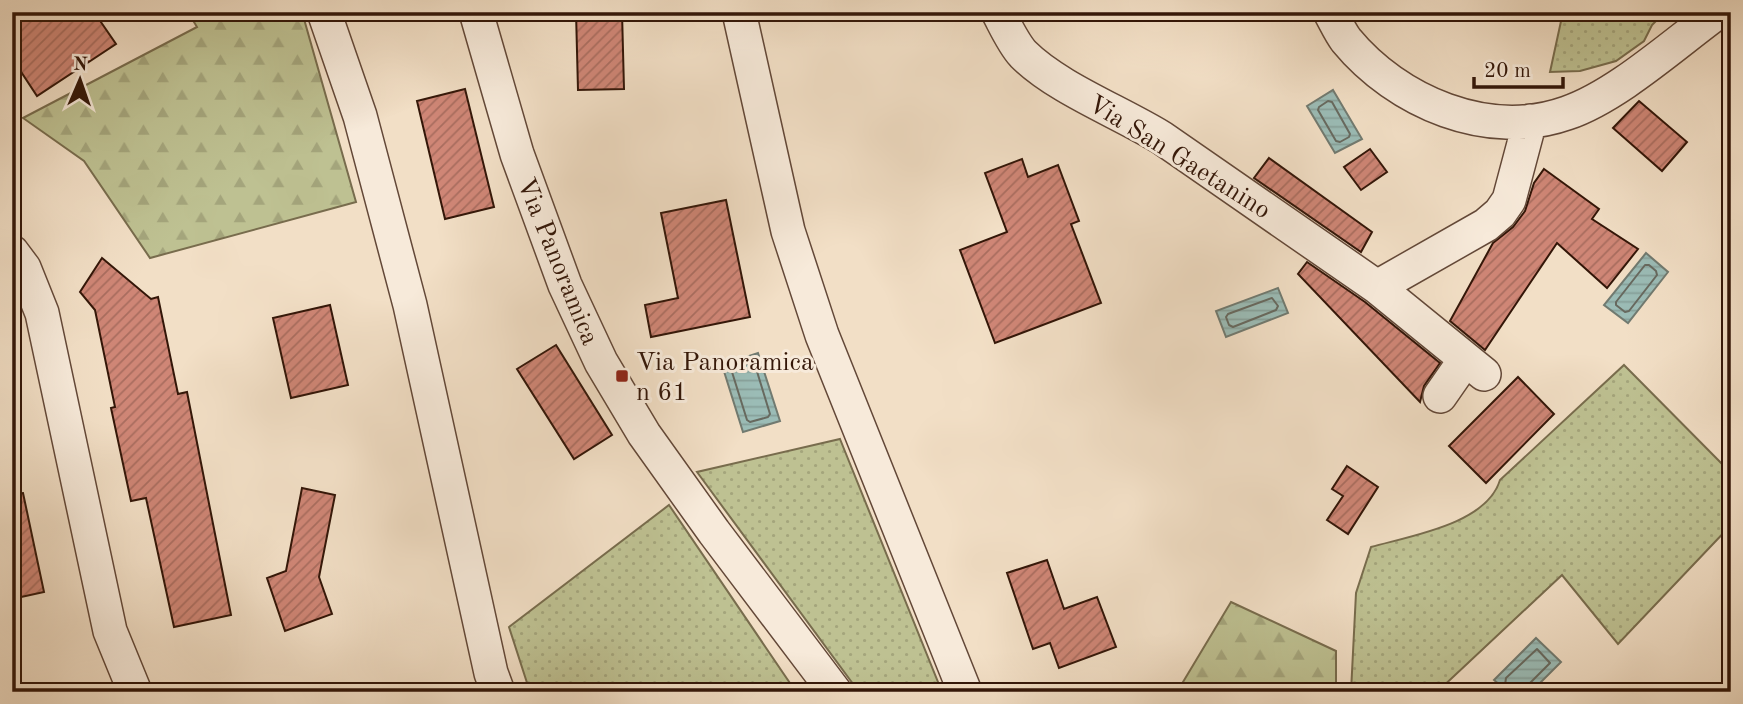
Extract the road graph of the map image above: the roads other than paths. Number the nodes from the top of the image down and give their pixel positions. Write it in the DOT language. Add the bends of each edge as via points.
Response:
graph roads {
  1 [pos="324,12"];
  2 [pos="476,12"];
  3 [pos="740,12"];
  4 [pos="998,12"];
  5 [pos="1330,12"];
  6 [pos="1718,12"];
  7 [pos="1530,121"];
  8 [pos="12,252"];
  9 [pos="1377,286"];
  10 [pos="1440,396"];
  11 [pos="135,692"];
  12 [pos="498,692"];
  13 [pos="835,692"];
  14 [pos="965,692"];
  1 -- 12 [label="street" via="360,116 410,306"];
  2 -- 13 [label="street, Via Panoramica" via="517,154 565,285 601,362 706,521"];
  3 -- 14 [label="street" via="800,270"];
  4 -- 9 [label="street, Via San Gaetanino" via="1022,53 1060,82 1162,138"];
  5 -- 7 [label="street" via="1346,39 1381,74 1412,96 1448,111 1492,121"];
  6 -- 7 [label="street" via="1608,94 1566,114"];
  7 -- 9 [label="street" via="1510,200 1500,213"];
  8 -- 11 [label="street" via="24,268 42,313 110,631"];
  9 -- 10 [label="street, Via San Gaetanino" via="1475,367"];
}
